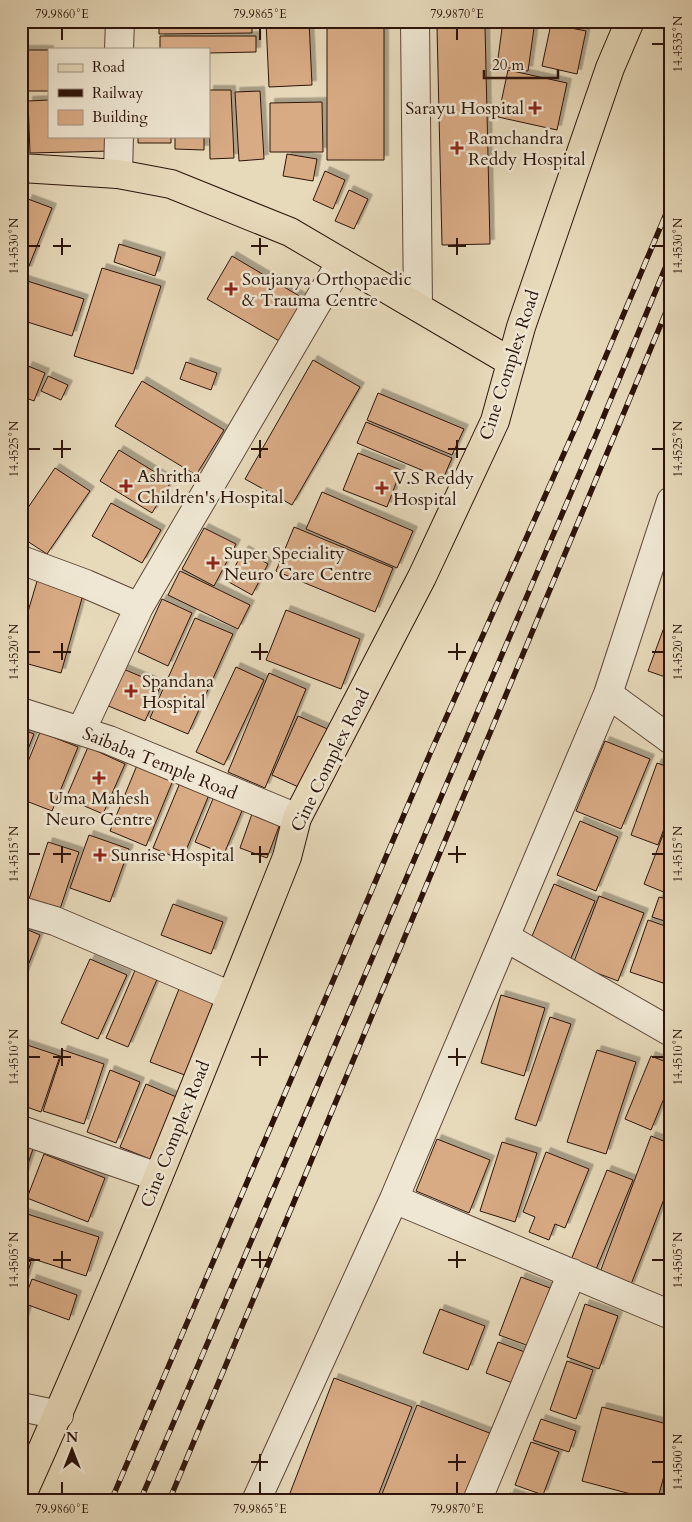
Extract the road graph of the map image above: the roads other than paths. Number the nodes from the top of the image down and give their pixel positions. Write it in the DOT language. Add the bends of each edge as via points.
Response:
graph roads {
  1 [pos="120,21"];
  2 [pos="415,21"];
  3 [pos="630,21"];
  4 [pos="651,21"];
  5 [pos="119,48"];
  6 [pos="610,68"];
  7 [pos="119,138"];
  8 [pos="21,168"];
  9 [pos="118,174"];
  10 [pos="341,262"];
  11 [pos="418,307"];
  12 [pos="511,362"];
  13 [pos="671,501"];
  14 [pos="21,560"];
  15 [pos="139,607"];
  16 [pos="608,694"];
  17 [pos="21,712"];
  18 [pos="81,731"];
  19 [pos="671,740"];
  20 [pos="297,818"];
  21 [pos="21,911"];
  22 [pos="504,937"];
  23 [pos="231,996"];
  24 [pos="671,1032"];
  25 [pos="21,1130"];
  26 [pos="158,1177"];
  27 [pos="394,1199"];
  28 [pos="572,1274"];
  29 [pos="671,1315"];
  30 [pos="21,1406"];
  31 [pos="59,1414"];
  32 [pos="21,1497"];
  33 [pos="256,1501"];
  34 [pos="477,1501"];
  1 -- 5 [label="street"];
  2 -- 11 [label="street"];
  3 -- 6 [label="main road, Cine Complex Road"];
  4 -- 6 [label="main road"];
  6 -- 12 [label="main road, Cine Complex Road"];
  7 -- 9 [label="street"];
  8 -- 9 [label="main road"];
  9 -- 10 [label="main road" via="171,184 290,232"];
  10 -- 11 [label="main road"];
  10 -- 15 [label="street"];
  11 -- 12 [label="main road"];
  12 -- 20 [label="main road, Cine Complex Road" via="495,421 422,577"];
  13 -- 16 [label="street"];
  14 -- 15 [label="street"];
  15 -- 18 [label="street"];
  16 -- 19 [label="street"];
  16 -- 22 [label="street"];
  17 -- 18 [label="street, Saibaba Temple Road"];
  18 -- 20 [label="street, Saibaba Temple Road"];
  20 -- 23 [label="main road, Cine Complex Road" via="286,857"];
  21 -- 23 [label="street" via="55,921"];
  22 -- 24 [label="street"];
  22 -- 27 [label="street"];
  23 -- 26 [label="main road, Cine Complex Road"];
  25 -- 26 [label="street"];
  26 -- 31 [label="main road, Cine Complex Road"];
  27 -- 28 [label="street"];
  27 -- 33 [label="street"];
  28 -- 29 [label="street"];
  28 -- 34 [label="street"];
  30 -- 31 [label="street"];
  31 -- 32 [label="main road, Cine Complex Road"];
}
